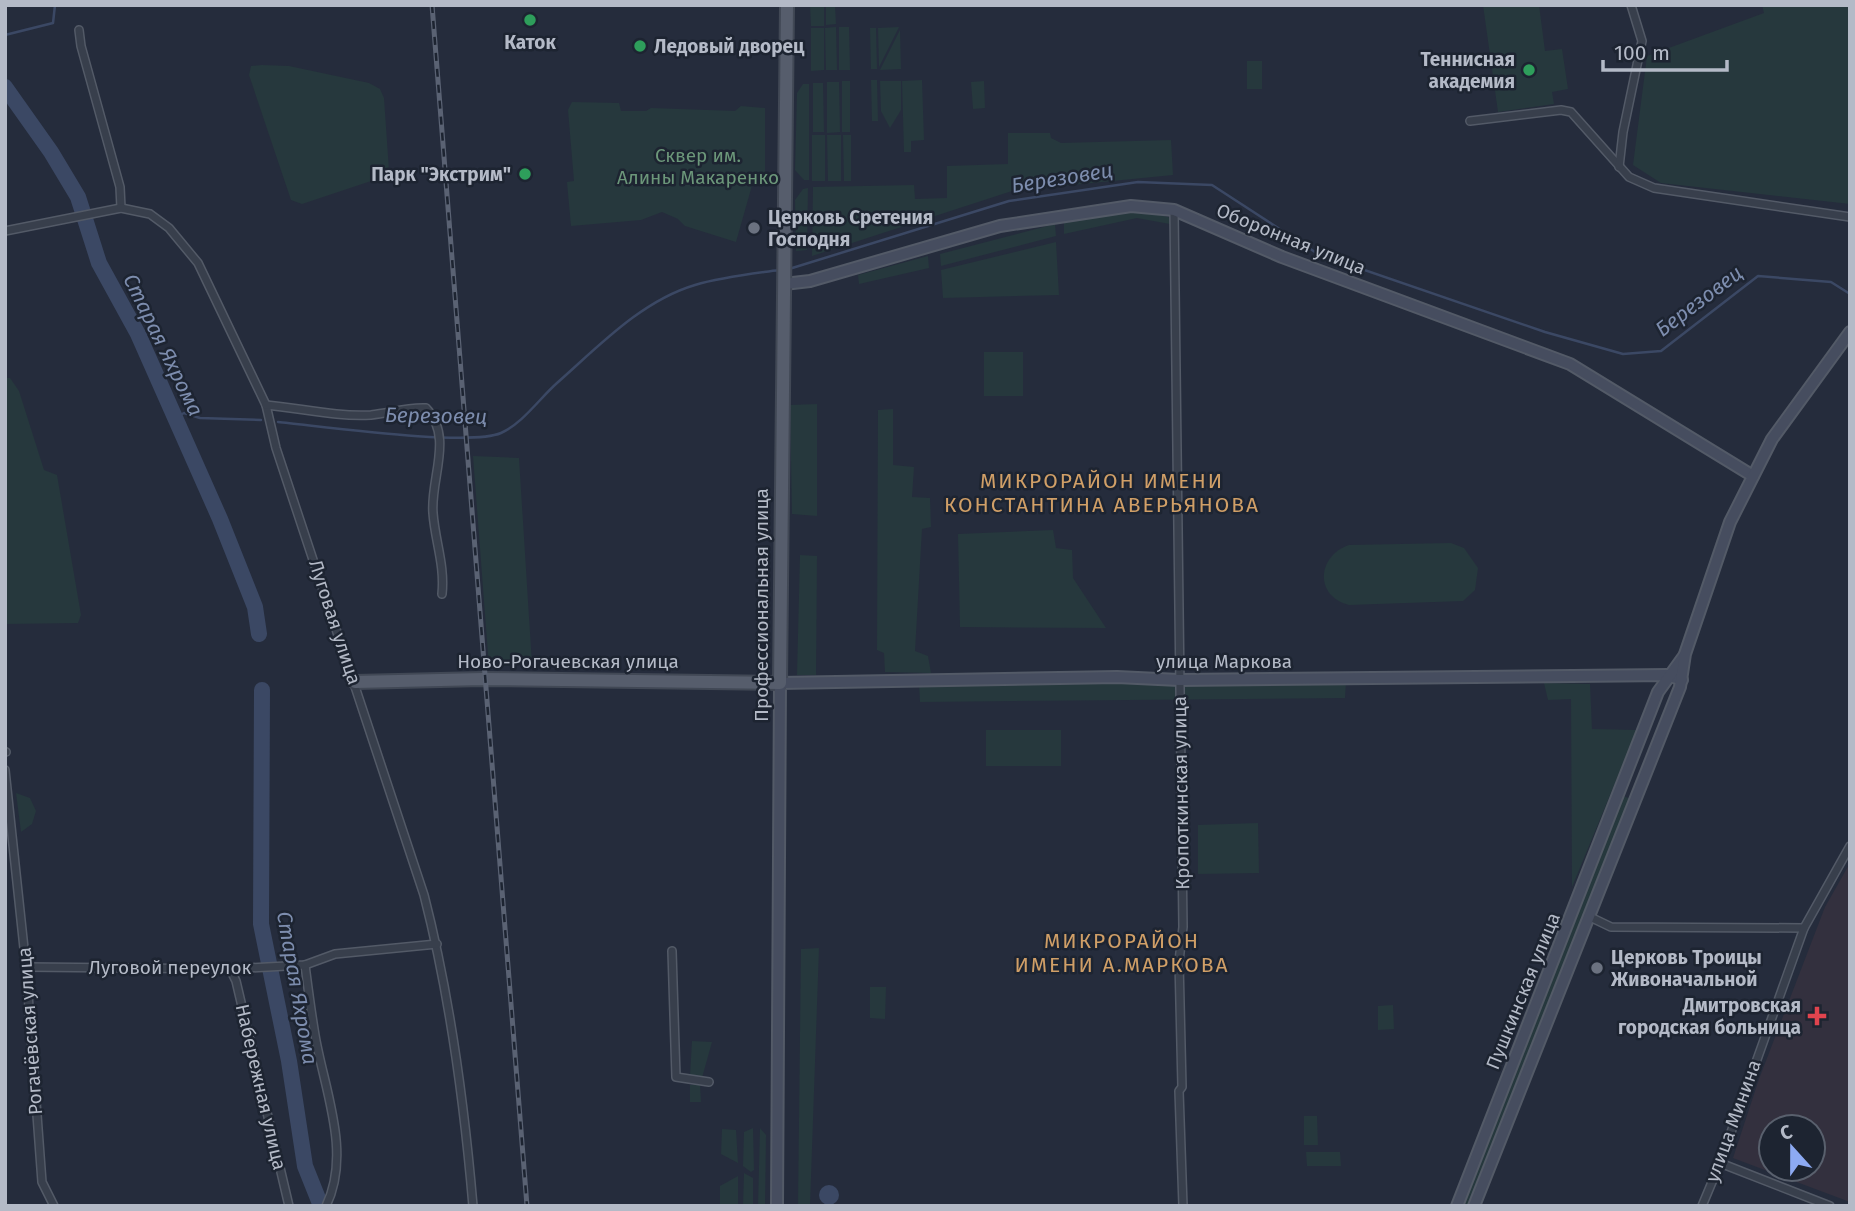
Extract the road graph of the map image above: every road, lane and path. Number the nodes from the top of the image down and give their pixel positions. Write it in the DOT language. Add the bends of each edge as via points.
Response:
graph roads {
  1 [pos="787,5"];
  2 [pos="1631,5"];
  3 [pos="79,30"];
  4 [pos="1470,121"];
  5 [pos="1619,167"];
  6 [pos="121,208"];
  7 [pos="1174,210"];
  8 [pos="1850,217"];
  9 [pos="5,231"];
  10 [pos="784,274"];
  11 [pos="1850,332"];
  12 [pos="265,405"];
  13 [pos="1753,476"];
  14 [pos="442,594"];
  15 [pos="1685,654"];
  16 [pos="1668,674"];
  17 [pos="1179,680"];
  18 [pos="1682,680"];
  19 [pos="355,682"];
  20 [pos="780,683"];
  21 [pos="5,769"];
  22 [pos="1620,789"];
  23 [pos="1637,796"];
  24 [pos="1850,846"];
  25 [pos="1588,916"];
  26 [pos="1804,928"];
  27 [pos="437,944"];
  28 [pos="672,951"];
  29 [pos="305,965"];
  30 [pos="26,967"];
  31 [pos="230,969"];
  32 [pos="709,1082"];
  33 [pos="1720,1163"];
  34 [pos="54,1206"];
  35 [pos="289,1206"];
  36 [pos="326,1206"];
  37 [pos="473,1206"];
  38 [pos="777,1206"];
  39 [pos="1183,1206"];
  40 [pos="1457,1206"];
  41 [pos="1474,1206"];
  42 [pos="1702,1206"];
  43 [pos="1830,1206"];
  1 -- 10 [label="main road, Профессиональная улица"];
  2 -- 5 [label="street" via="1642,41"];
  3 -- 6 [label="street" via="120,187"];
  4 -- 5 [label="street" via="1571,112"];
  5 -- 8 [label="street" via="1654,188"];
  6 -- 9 [label="street, Луговая улица"];
  6 -- 12 [label="street, Луговая улица" via="150,214 198,263"];
  7 -- 10 [label="main road, Оборонная улица" via="1132,206 1000,226 810,281"];
  7 -- 13 [label="main road, Оборонная улица" via="1282,257 1570,364"];
  7 -- 17 [label="street, Кропоткинская улица"];
  10 -- 20 [label="main road, Профессиональная улица"];
  11 -- 13 [label="main road, Пушкинская улица" via="1772,439"];
  12 -- 14 [label="street" via="348,414 426,408 439,436 433,513"];
  12 -- 19 [label="street, Луговая улица"];
  13 -- 15 [label="main road, Пушкинская улица" via="1714,564"];
  15 -- 16 [label="main road, Пушкинская улица"];
  15 -- 18 [label="main road, Пушкинская улица"];
  16 -- 17 [label="main road, улица Маркова"];
  16 -- 18 [label="main road"];
  16 -- 22 [label="main road, Пушкинская улица"];
  17 -- 20 [label="main road, улица Маркова"];
  17 -- 39 [label="street, Кропоткинская улица"];
  18 -- 23 [label="main road, Пушкинская улица"];
  19 -- 20 [label="main road, Ново-Рогачевская улица"];
  19 -- 27 [label="street, Луговая улица"];
  20 -- 38 [label="main road, Профессиональная улица"];
  21 -- 30 [label="street, Рогачёвская улица"];
  22 -- 23 [label="main road"];
  22 -- 40 [label="main road, Пушкинская улица"];
  23 -- 25 [label="main road, Пушкинская улица"];
  24 -- 26 [label="street, улица Минина"];
  25 -- 26 [label="street" via="1611,927"];
  25 -- 41 [label="main road, Пушкинская улица"];
  26 -- 33 [label="street, улица Минина"];
  27 -- 29 [label="street, Луговой переулок" via="335,954"];
  27 -- 37 [label="street, Луговая улица" via="466,1127"];
  28 -- 32 [label="street" via="676,1077"];
  29 -- 31 [label="street, Луговой переулок"];
  29 -- 36 [label="street" via="336,1134 332,1194"];
  30 -- 31 [label="street, Луговой переулок"];
  30 -- 34 [label="street, Рогачёвская улица" via="41,1182"];
  31 -- 35 [label="street, Набережная улица"];
  33 -- 42 [label="street, улица Минина"];
  33 -- 43 [label="street"];
}
